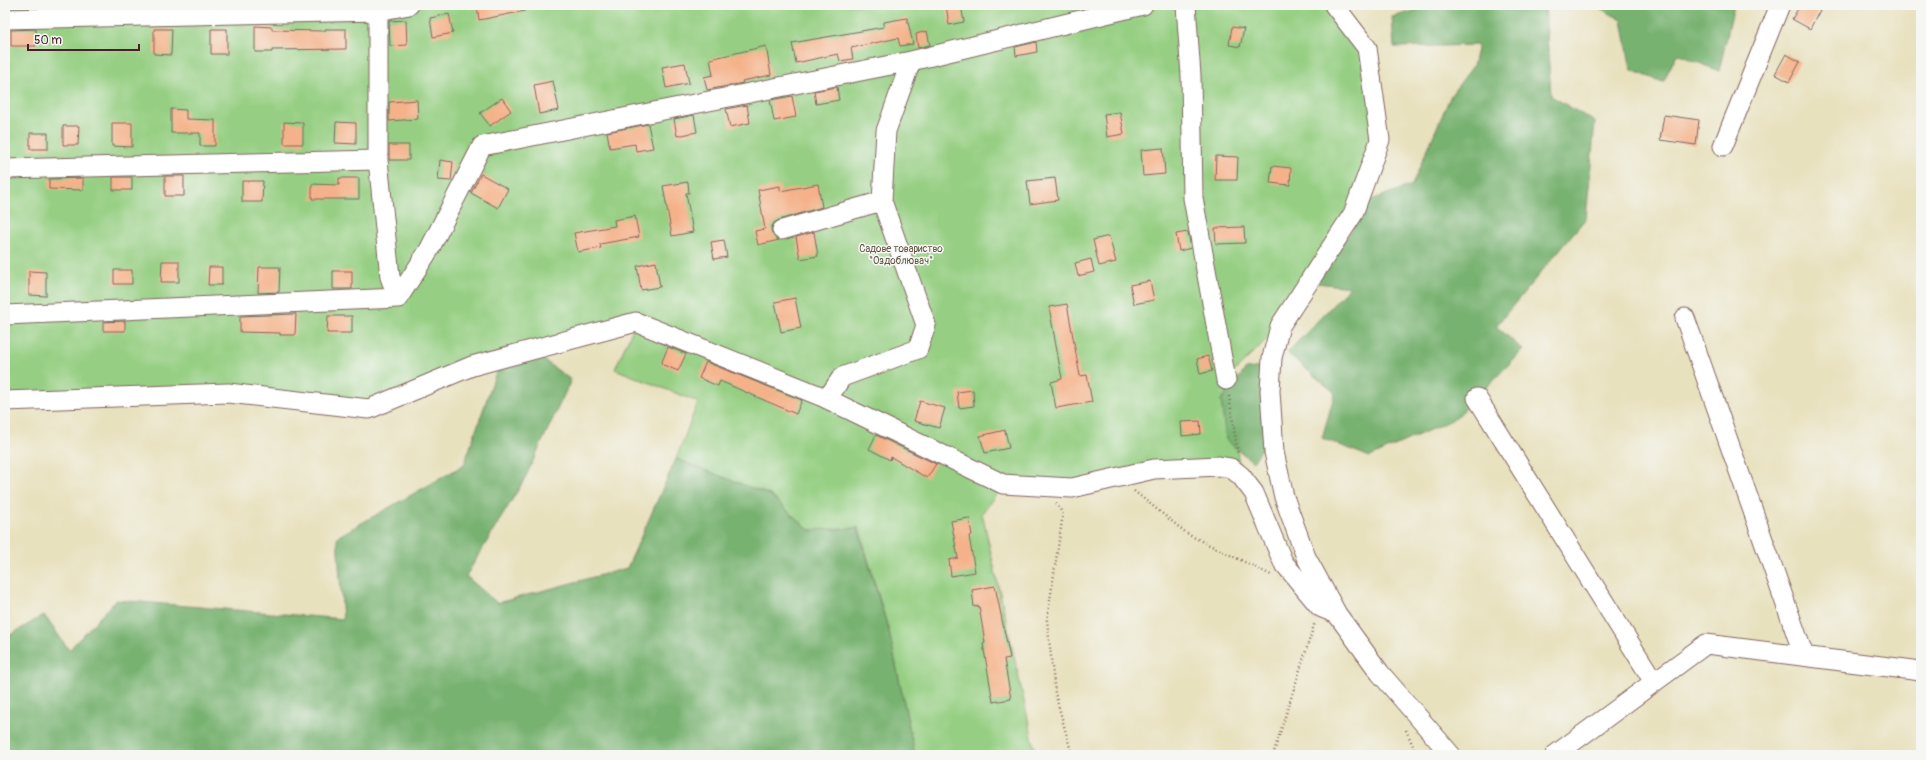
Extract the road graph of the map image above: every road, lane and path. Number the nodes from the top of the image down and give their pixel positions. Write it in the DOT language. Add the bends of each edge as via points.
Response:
graph roads {
  1 [pos="409,5"];
  2 [pos="1143,5"];
  3 [pos="1186,5"];
  4 [pos="1334,5"];
  5 [pos="1780,5"];
  6 [pos="378,11"];
  7 [pos="5,19"];
  8 [pos="911,61"];
  9 [pos="1723,146"];
  10 [pos="378,160"];
  11 [pos="5,169"];
  12 [pos="882,201"];
  13 [pos="782,230"];
  14 [pos="398,298"];
  15 [pos="5,315"];
  16 [pos="1685,318"];
  17 [pos="1226,380"];
  18 [pos="1477,398"];
  19 [pos="827,399"];
  20 [pos="5,401"];
  21 [pos="1242,476"];
  22 [pos="1116,478"];
  23 [pos="1054,500"];
  24 [pos="1275,577"];
  25 [pos="1320,607"];
  26 [pos="1337,614"];
  27 [pos="1804,656"];
  28 [pos="1921,671"];
  29 [pos="1654,682"];
  30 [pos="1072,755"];
  31 [pos="1273,755"];
  32 [pos="1451,755"];
  33 [pos="1556,755"];
  1 -- 6 [label="street"];
  2 -- 8 [label="street"];
  3 -- 17 [label="street" via="1191,76 1193,198"];
  4 -- 26 [label="street" via="1367,48 1380,140 1353,214 1280,326 1272,358 1270,391 1274,452 1284,497 1306,557"];
  5 -- 9 [label="street"];
  6 -- 7 [label="street"];
  6 -- 10 [label="street"];
  8 -- 12 [label="street" via="886,131"];
  8 -- 14 [label="street" via="482,146 429,250"];
  10 -- 11 [label="street"];
  10 -- 14 [label="street" via="390,277"];
  12 -- 13 [label="street"];
  12 -- 19 [label="street" via="926,325 918,349 842,377"];
  14 -- 15 [label="street"];
  16 -- 27 [label="street"];
  17 -- 21 [label="path"];
  18 -- 29 [label="street"];
  19 -- 20 [label="street" via="636,322 472,366 369,409 228,393"];
  19 -- 22 [label="street" via="1004,484 1072,488"];
  21 -- 22 [label="street" via="1231,468 1219,466 1154,469"];
  21 -- 25 [label="street" via="1254,493 1284,562"];
  22 -- 24 [label="path" via="1189,535"];
  23 -- 30 [label="path" via="1063,514 1047,620 1056,693"];
  25 -- 26 [label="street"];
  25 -- 31 [label="path"];
  26 -- 32 [label="street" via="1380,673"];
  27 -- 28 [label="street"];
  27 -- 29 [label="street" via="1706,644"];
  29 -- 33 [label="street"];
}
